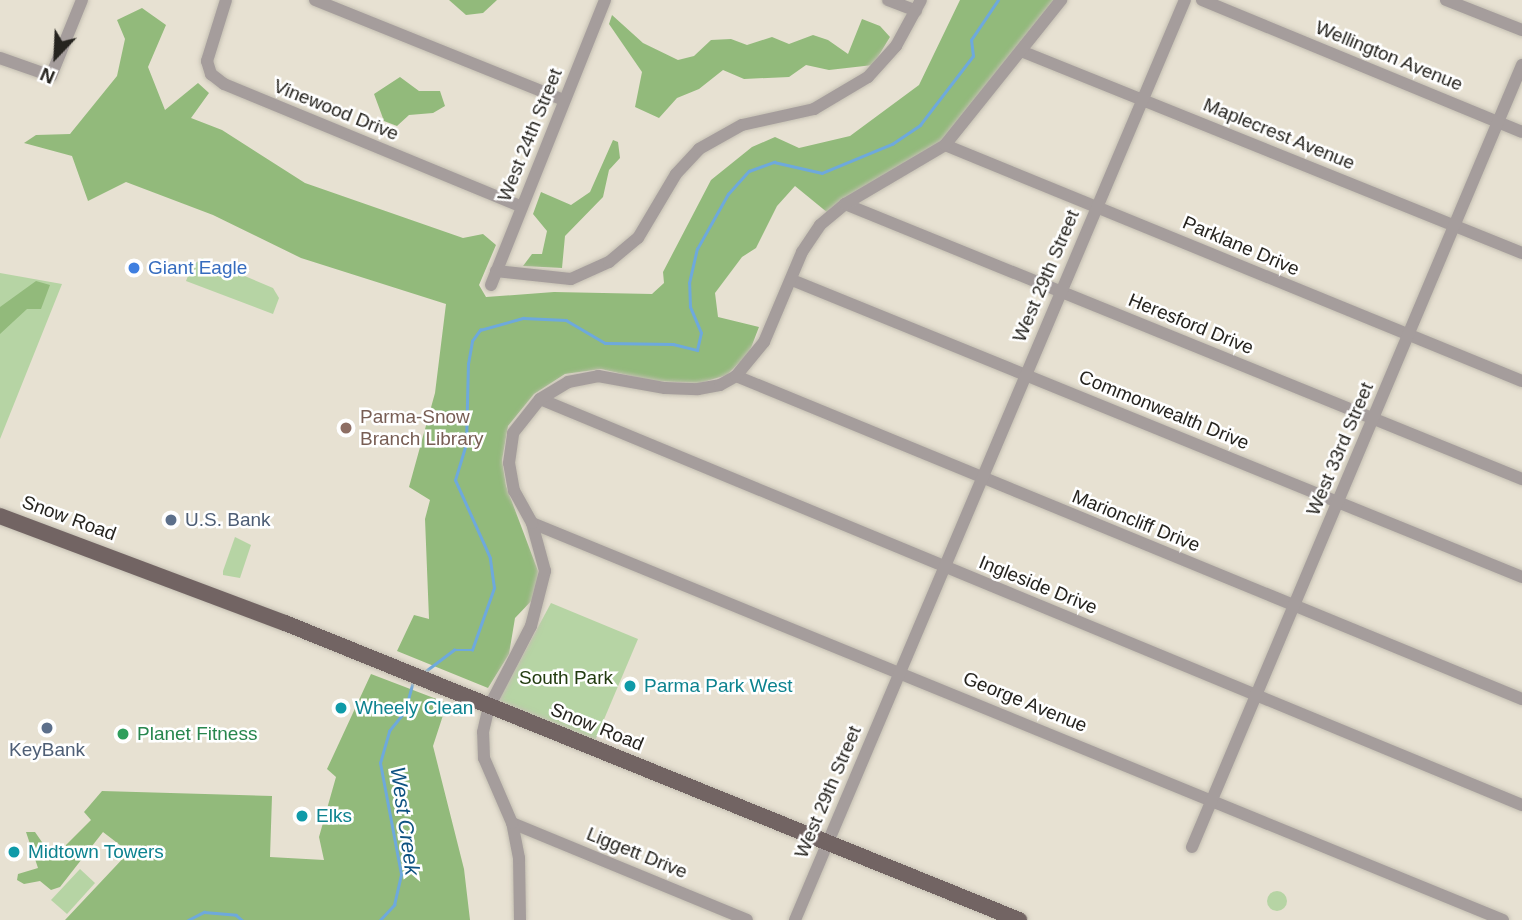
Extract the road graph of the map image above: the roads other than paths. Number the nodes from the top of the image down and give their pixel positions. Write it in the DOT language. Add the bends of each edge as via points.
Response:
graph roads {
  1 [pos="82,0"];
  2 [pos="226,0"];
  3 [pos="315,0"];
  4 [pos="605,0"];
  5 [pos="888,0"];
  6 [pos="1060,0"];
  7 [pos="1185,0"];
  8 [pos="1202,0"];
  9 [pos="1446,0"];
  10 [pos="918,6"];
  11 [pos="1522,30"];
  12 [pos="1021,51"];
  13 [pos="0,58"];
  14 [pos="1522,65"];
  15 [pos="564,100"];
  16 [pos="1143,100"];
  17 [pos="1499,122"];
  18 [pos="1522,132"];
  19 [pos="945,145"];
  20 [pos="845,204"];
  21 [pos="522,207"];
  22 [pos="1097,207"];
  23 [pos="1455,226"];
  24 [pos="1522,253"];
  25 [pos="496,271"];
  26 [pos="792,280"];
  27 [pos="491,285"];
  28 [pos="1060,292"];
  29 [pos="1407,336"];
  30 [pos="1026,375"];
  31 [pos="736,376"];
  32 [pos="1522,381"];
  33 [pos="540,399"];
  34 [pos="1374,419"];
  35 [pos="982,479"];
  36 [pos="1522,479"];
  37 [pos="1339,502"];
  38 [pos="0,516"];
  39 [pos="532,523"];
  40 [pos="945,568"];
  41 [pos="1522,576"];
  42 [pos="1295,606"];
  43 [pos="899,676"];
  44 [pos="1257,696"];
  45 [pos="1522,699"];
  46 [pos="489,707"];
  47 [pos="1213,799"];
  48 [pos="1522,805"];
  49 [pos="512,823"];
  50 [pos="828,842"];
  51 [pos="1192,847"];
  52 [pos="520,920"];
  53 [pos="747,920"];
  54 [pos="795,920"];
  55 [pos="1019,920"];
  56 [pos="1503,920"];
  1 -- 13 [label="street" via="51,76"];
  2 -- 21 [label="street, Vinewood Drive" via="207,61 211,74 224,85"];
  3 -- 15 [label="street"];
  4 -- 15 [label="street, West 24th Street"];
  5 -- 10 [label="street"];
  6 -- 12 [label="street"];
  7 -- 16 [label="street, West 29th Street"];
  8 -- 17 [label="street, Wellington Avenue"];
  9 -- 11 [label="street"];
  10 -- 25 [label="street" via="896,46 868,77 814,109 734,128 699,149 676,174 638,238 609,262 571,279"];
  12 -- 16 [label="street, Maplecrest Avenue"];
  12 -- 19 [label="street"];
  14 -- 17 [label="street, West 33rd Street"];
  15 -- 21 [label="street, West 24th Street"];
  16 -- 22 [label="street, West 29th Street"];
  16 -- 23 [label="street, Maplecrest Avenue"];
  17 -- 18 [label="street, Wellington Avenue"];
  17 -- 23 [label="street, West 33rd Street"];
  19 -- 20 [label="street"];
  19 -- 22 [label="street, Parklane Drive"];
  20 -- 26 [label="street" via="820,225 802,252"];
  20 -- 28 [label="street, Heresford Drive"];
  21 -- 25 [label="street, West 24th Street"];
  22 -- 28 [label="street, West 29th Street"];
  22 -- 29 [label="street, Parklane Drive"];
  23 -- 24 [label="street, Maplecrest Avenue"];
  23 -- 29 [label="street, West 33rd Street"];
  25 -- 27 [label="street, West 24th Street"];
  26 -- 30 [label="street, Commonwealth Drive"];
  26 -- 31 [label="street" via="764,342"];
  28 -- 30 [label="street, West 29th Street"];
  28 -- 34 [label="street, Heresford Drive"];
  29 -- 32 [label="street, Parklane Drive"];
  29 -- 34 [label="street, West 33rd Street"];
  30 -- 35 [label="street, West 29th Street"];
  30 -- 37 [label="street, Commonwealth Drive"];
  31 -- 33 [label="street" via="698,389 598,376 568,382"];
  31 -- 35 [label="street, Marioncliff Drive"];
  33 -- 39 [label="street" via="513,433 509,463 514,491"];
  33 -- 40 [label="street, Ingleside Drive"];
  34 -- 36 [label="street, Heresford Drive"];
  34 -- 37 [label="street, West 33rd Street"];
  35 -- 40 [label="street, West 29th Street"];
  35 -- 42 [label="street, Marioncliff Drive"];
  37 -- 41 [label="street, Commonwealth Drive"];
  37 -- 42 [label="street, West 33rd Street"];
  38 -- 46 [label="main road, Snow Road"];
  39 -- 43 [label="street, George Avenue"];
  39 -- 46 [label="street" via="545,571 541,599"];
  40 -- 43 [label="street, West 29th Street"];
  40 -- 44 [label="street, Ingleside Drive"];
  42 -- 44 [label="street, West 33rd Street"];
  42 -- 45 [label="street, Marioncliff Drive"];
  43 -- 47 [label="street, George Avenue"];
  43 -- 50 [label="street, West 29th Street"];
  44 -- 47 [label="street, West 33rd Street"];
  44 -- 48 [label="street, Ingleside Drive"];
  46 -- 49 [label="street" via="484,758"];
  46 -- 50 [label="main road, Snow Road"];
  47 -- 51 [label="street, West 33rd Street"];
  47 -- 56 [label="street, George Avenue"];
  49 -- 52 [label="street" via="523,904"];
  49 -- 53 [label="street, Liggett Drive"];
  50 -- 54 [label="street, West 29th Street"];
  50 -- 55 [label="main road, Snow Road"];
}
